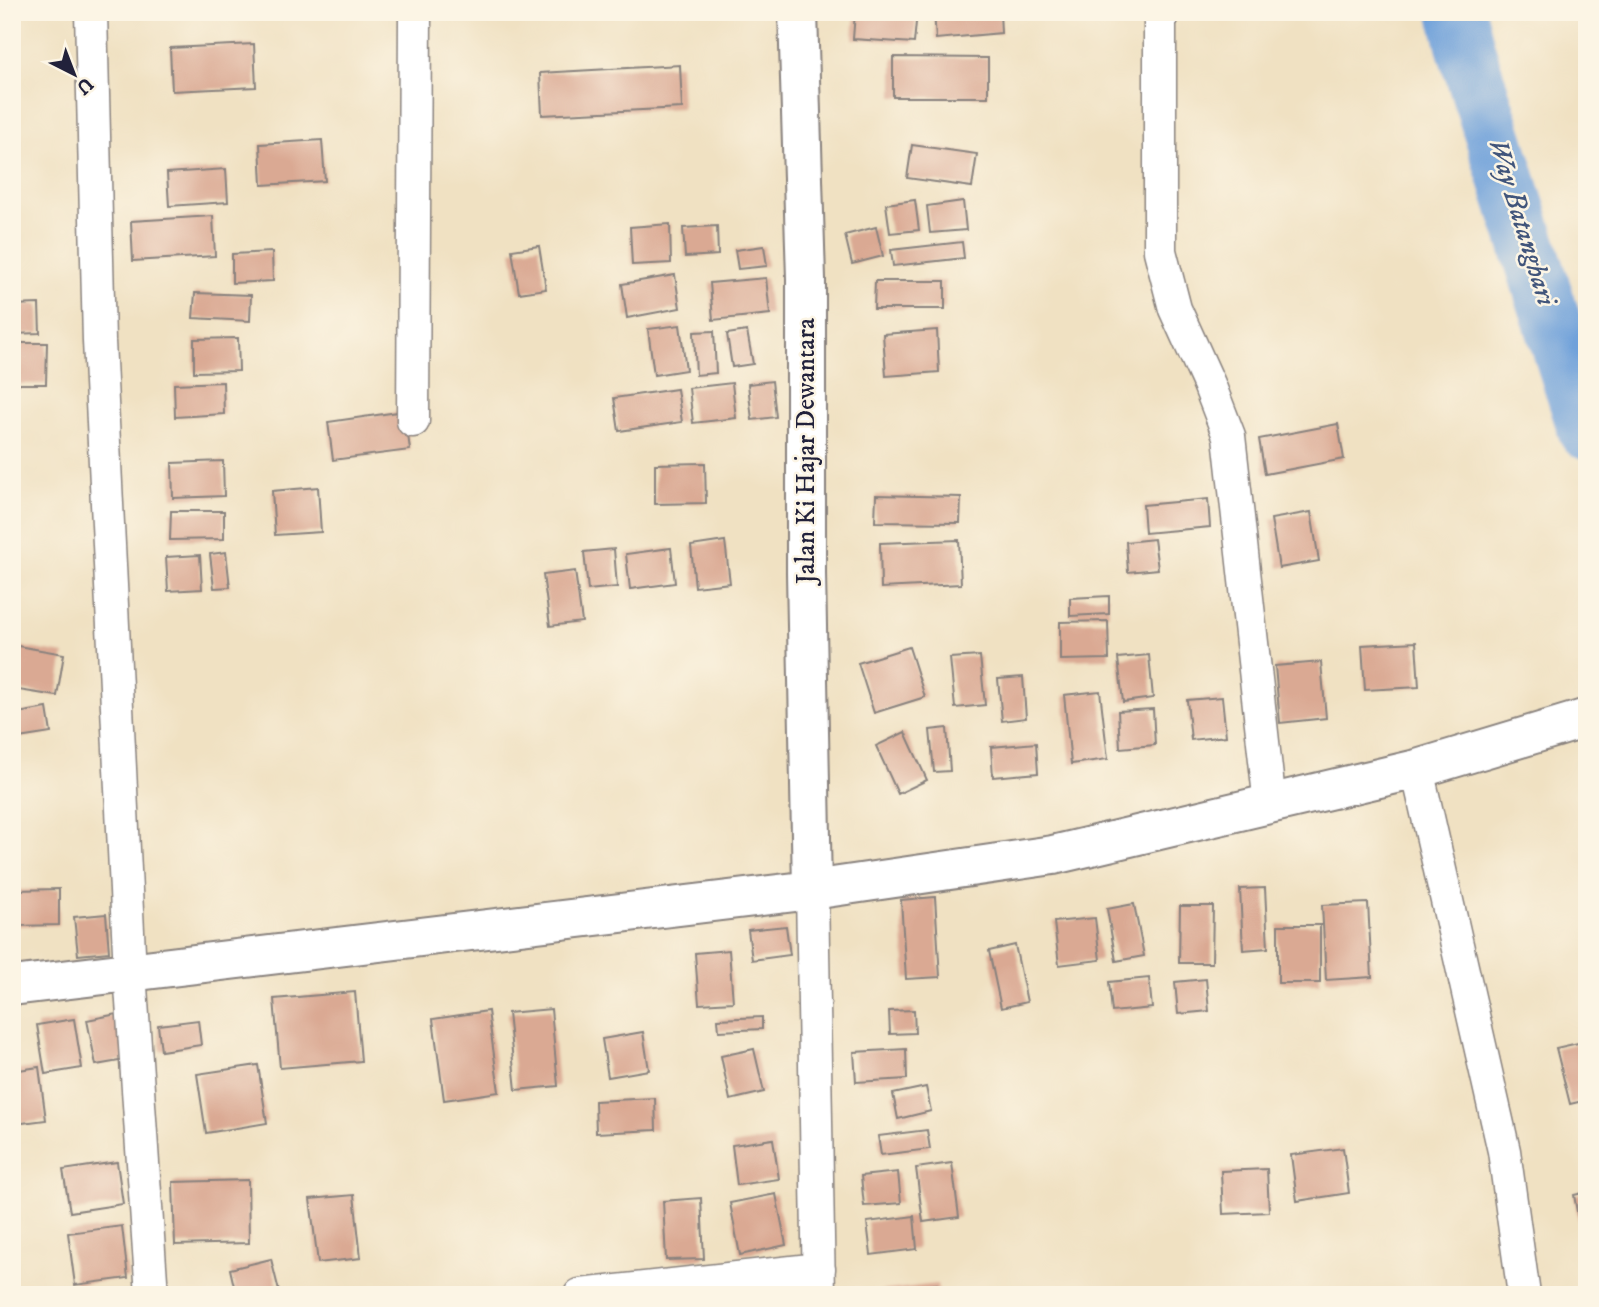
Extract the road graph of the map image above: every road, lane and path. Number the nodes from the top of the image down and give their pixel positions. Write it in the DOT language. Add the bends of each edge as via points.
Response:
graph roads {
  1 [pos="92,12"];
  2 [pos="415,12"];
  3 [pos="798,12"];
  4 [pos="1160,12"];
  5 [pos="413,421"];
  6 [pos="1583,719"];
  7 [pos="1417,769"];
  8 [pos="1270,805"];
  9 [pos="812,890"];
  10 [pos="130,972"];
  11 [pos="12,986"];
  12 [pos="819,1282"];
  13 [pos="152,1295"];
  14 [pos="580,1295"];
  15 [pos="1524,1295"];
  1 -- 10 [label="street" via="99,341"];
  2 -- 5 [label="street"];
  3 -- 9 [label="main road, Jalan Ki Hajar Dewantara" via="806,279"];
  4 -- 8 [label="street" via="1160,251 1175,309 1229,436"];
  6 -- 7 [label="main road"];
  7 -- 8 [label="main road"];
  7 -- 15 [label="street" via="1504,1151"];
  8 -- 9 [label="main road" via="1053,855"];
  9 -- 10 [label="main road"];
  9 -- 12 [label="street"];
  10 -- 11 [label="main road"];
  10 -- 13 [label="street"];
  12 -- 14 [label="street"];
}
